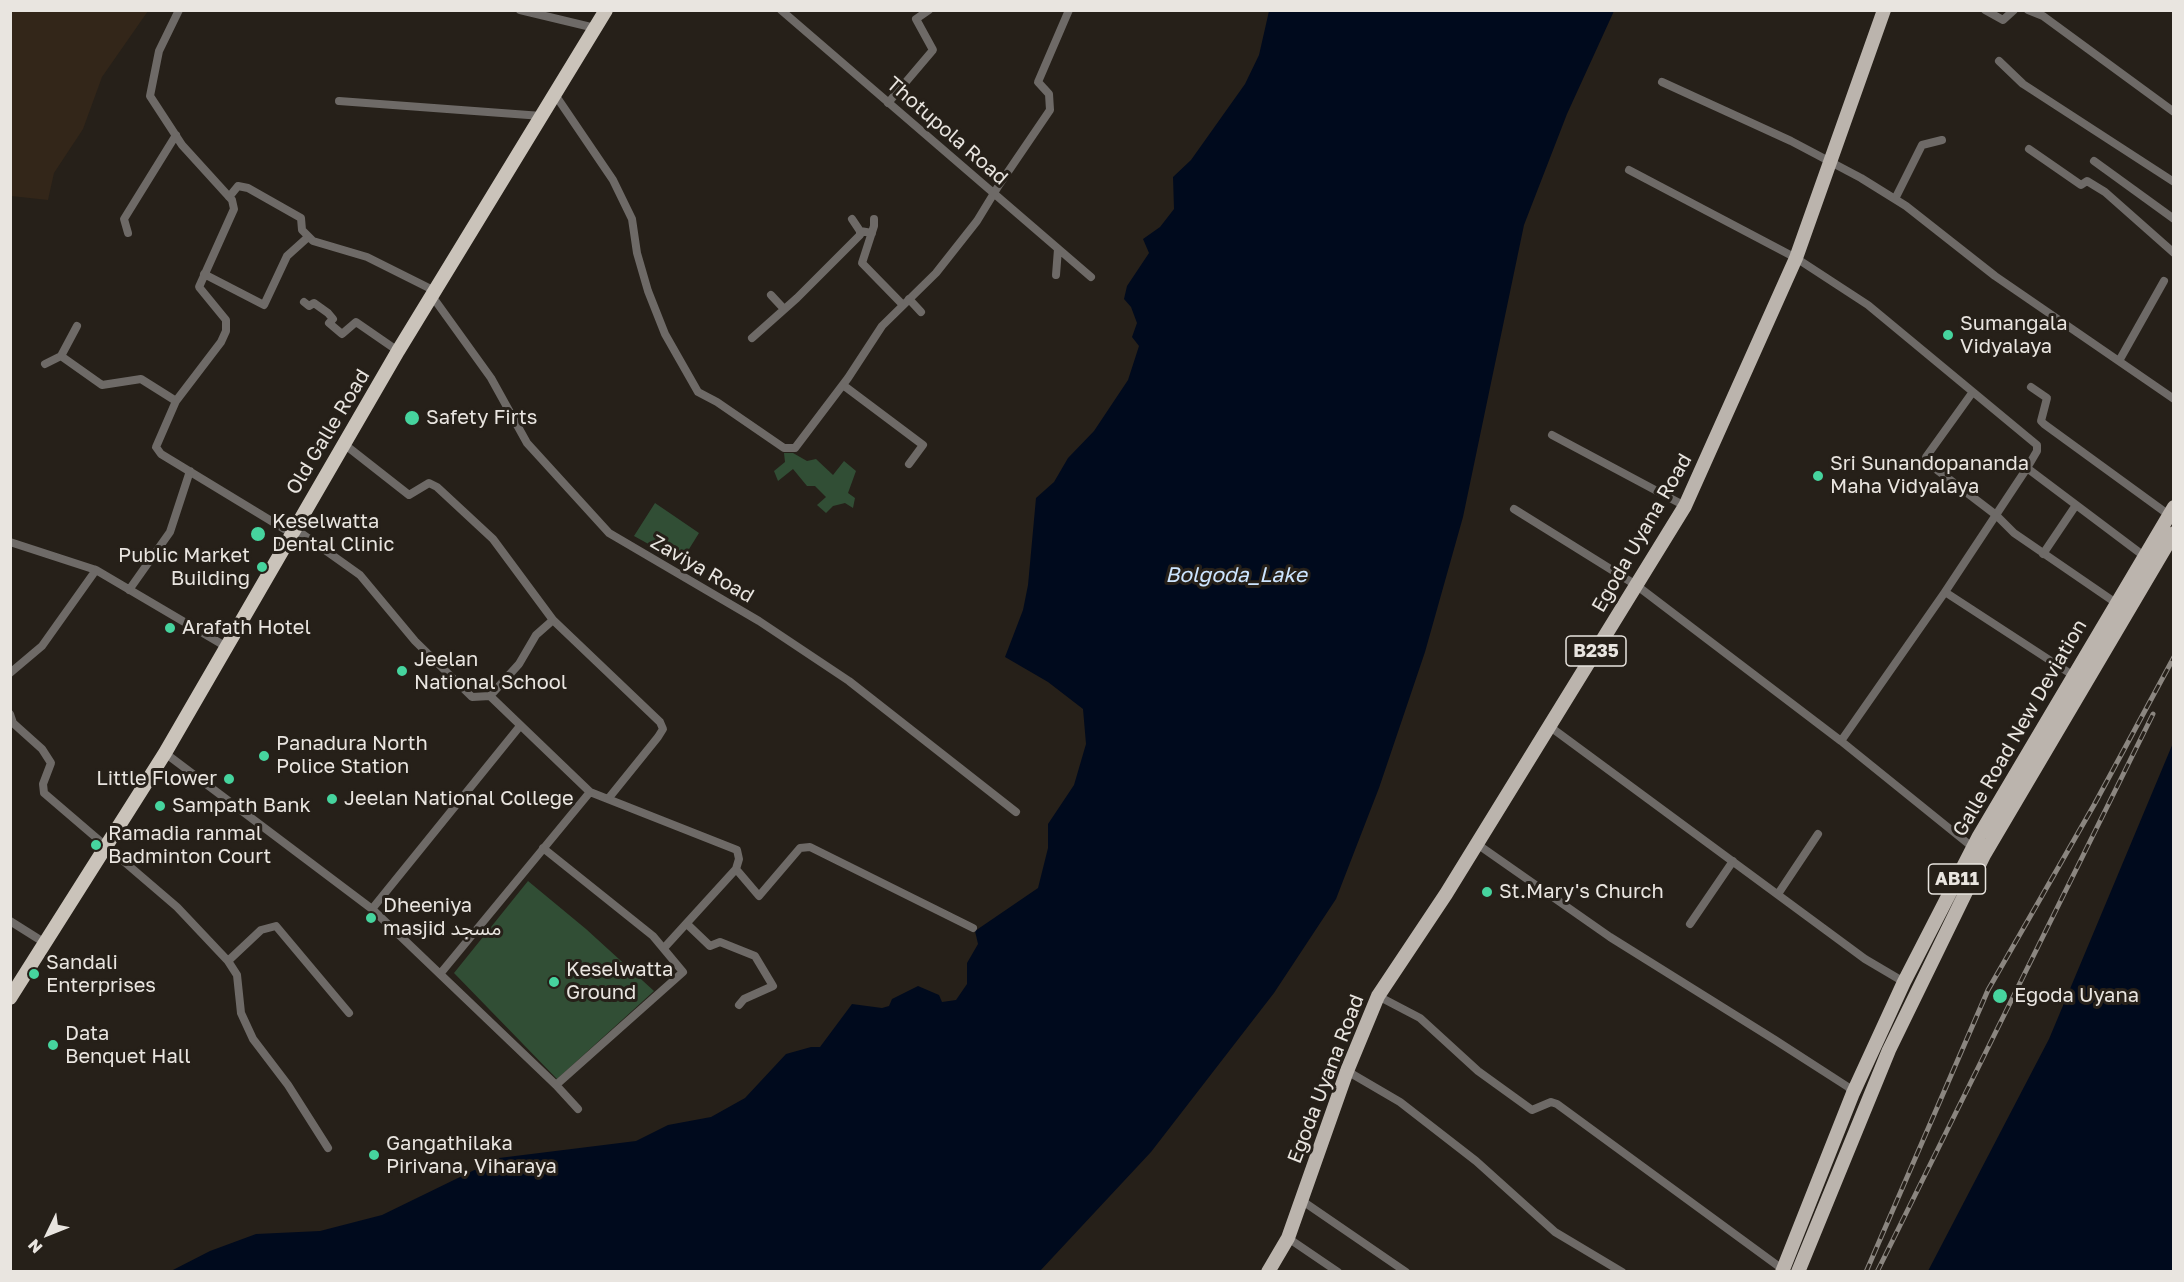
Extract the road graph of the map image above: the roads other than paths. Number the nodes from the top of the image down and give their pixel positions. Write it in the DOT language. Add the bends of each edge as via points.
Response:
graph roads {
  1 [pos="179,10"];
  2 [pos="520,10"];
  3 [pos="606,10"];
  4 [pos="781,10"];
  5 [pos="929,10"];
  6 [pos="1069,10"];
  7 [pos="1884,10"];
  8 [pos="1985,10"];
  9 [pos="2014,10"];
  10 [pos="2028,10"];
  11 [pos="595,28"];
  12 [pos="1999,61"];
  13 [pos="1662,82"];
  14 [pos="556,96"];
  15 [pos="339,100"];
  16 [pos="888,103"];
  17 [pos="2174,112"];
  18 [pos="542,116"];
  19 [pos="176,135"];
  20 [pos="1942,140"];
  21 [pos="2028,149"];
  22 [pos="2094,161"];
  23 [pos="1830,162"];
  24 [pos="1629,170"];
  25 [pos="2174,182"];
  26 [pos="994,194"];
  27 [pos="229,197"];
  28 [pos="1895,199"];
  29 [pos="852,219"];
  30 [pos="874,219"];
  31 [pos="2174,219"];
  32 [pos="860,231"];
  33 [pos="128,233"];
  34 [pos="872,233"];
  35 [pos="307,238"];
  36 [pos="1058,249"];
  37 [pos="2174,254"];
  38 [pos="1796,258"];
  39 [pos="204,274"];
  40 [pos="1056,275"];
  41 [pos="1091,277"];
  42 [pos="2164,282"];
  43 [pos="434,293"];
  44 [pos="771,295"];
  45 [pos="304,302"];
  46 [pos="906,302"];
  47 [pos="784,309"];
  48 [pos="921,312"];
  49 [pos="77,326"];
  50 [pos="752,338"];
  51 [pos="398,351"];
  52 [pos="61,356"];
  53 [pos="2119,361"];
  54 [pos="45,364"];
  55 [pos="843,385"];
  56 [pos="2031,387"];
  57 [pos="1972,393"];
  58 [pos="2174,399"];
  59 [pos="176,401"];
  60 [pos="1552,435"];
  61 [pos="344,444"];
  62 [pos="909,464"];
  63 [pos="2027,468"];
  64 [pos="190,471"];
  65 [pos="2076,505"];
  66 [pos="1685,506"];
  67 [pos="1514,509"];
  68 [pos="2171,511"];
  69 [pos="1996,515"];
  70 [pos="292,531"];
  71 [pos="2174,533"];
  72 [pos="10,542"];
  73 [pos="2043,554"];
  74 [pos="2144,556"];
  75 [pos="96,570"];
  76 [pos="1636,585"];
  77 [pos="129,590"];
  78 [pos="1945,592"];
  79 [pos="2116,603"];
  80 [pos="554,620"];
  81 [pos="225,646"];
  82 [pos="10,673"];
  83 [pos="2074,676"];
  84 [pos="490,696"];
  85 [pos="10,714"];
  86 [pos="520,726"];
  87 [pos="1549,726"];
  88 [pos="1841,741"];
  89 [pos="165,753"];
  90 [pos="590,792"];
  91 [pos="608,799"];
  92 [pos="1016,812"];
  93 [pos="1818,834"];
  94 [pos="1477,844"];
  95 [pos="107,845"];
  96 [pos="543,848"];
  97 [pos="1978,851"];
  98 [pos="1733,861"];
  99 [pos="736,869"];
  100 [pos="1778,894"];
  101 [pos="372,909"];
  102 [pos="10,921"];
  103 [pos="687,924"];
  104 [pos="1690,924"];
  105 [pos="973,928"];
  106 [pos="45,944"];
  107 [pos="664,948"];
  108 [pos="228,961"];
  109 [pos="440,974"];
  110 [pos="1904,982"];
  111 [pos="1378,996"];
  112 [pos="10,998"];
  113 [pos="739,1005"];
  114 [pos="350,1013"];
  115 [pos="1347,1071"];
  116 [pos="556,1085"];
  117 [pos="1853,1093"];
  118 [pos="578,1109"];
  119 [pos="328,1148"];
  120 [pos="1301,1200"];
  121 [pos="1288,1238"];
  122 [pos="1618,1271"];
  123 [pos="1783,1271"];
  124 [pos="1269,1272"];
  125 [pos="1338,1272"];
  126 [pos="1406,1272"];
  127 [pos="1798,1272"];
  1 -- 19 [label="street" via="159,51 150,88 150,96"];
  2 -- 11 [label="street"];
  3 -- 11 [label="highway, Old Galle Road"];
  4 -- 16 [label="street, Thotupola Road"];
  5 -- 16 [label="street" via="916,19 933,50"];
  6 -- 26 [label="street" via="1038,82 1049,94 1050,110"];
  7 -- 23 [label="main road, Egoda Uyana Road / B235"];
  8 -- 9 [label="street" via="2003,20"];
  10 -- 17 [label="street" via="2043,16"];
  11 -- 14 [label="highway, Old Galle Road"];
  12 -- 25 [label="street" via="2023,84"];
  13 -- 23 [label="street"];
  14 -- 18 [label="highway, Old Galle Road"];
  14 -- 55 [label="street" via="628,209 648,291 665,334 698,392 784,448 795,448"];
  15 -- 18 [label="street"];
  16 -- 26 [label="street, Thotupola Road"];
  18 -- 43 [label="highway, Old Galle Road"];
  19 -- 27 [label="street"];
  19 -- 33 [label="street" via="124,219"];
  20 -- 28 [label="street" via="1922,145"];
  21 -- 37 [label="street" via="2081,185 2087,181 2104,192"];
  22 -- 31 [label="street"];
  23 -- 28 [label="street"];
  23 -- 38 [label="main road, Egoda Uyana Road / B235"];
  24 -- 38 [label="street"];
  26 -- 36 [label="street, Thotupola Road"];
  26 -- 46 [label="street" via="936,273"];
  27 -- 35 [label="street" via="238,186 248,188 301,218"];
  27 -- 39 [label="street" via="234,209"];
  28 -- 53 [label="street" via="1995,276"];
  29 -- 32 [label="street"];
  30 -- 34 [label="street"];
  32 -- 34 [label="street"];
  32 -- 47 [label="street"];
  34 -- 46 [label="street" via="862,263"];
  35 -- 39 [label="street" via="287,256 264,305"];
  35 -- 43 [label="street" via="367,257"];
  36 -- 40 [label="street"];
  36 -- 41 [label="street, Thotupola Road"];
  38 -- 57 [label="street" via="1886,317"];
  38 -- 66 [label="main road, Egoda Uyana Road / B235"];
  39 -- 59 [label="street" via="199,287 226,320 226,331"];
  42 -- 53 [label="street"];
  43 -- 51 [label="highway, Old Galle Road"];
  43 -- 92 [label="street, Zaviya Road" via="491,378 527,443 609,533 759,621 849,681"];
  44 -- 47 [label="street"];
  45 -- 51 [label="street" via="309,306 314,303 328,313 333,320 329,323 342,334 356,322"];
  46 -- 48 [label="street"];
  46 -- 55 [label="street" via="882,326"];
  47 -- 50 [label="street"];
  49 -- 52 [label="street"];
  51 -- 61 [label="highway, Old Galle Road"];
  52 -- 54 [label="street"];
  52 -- 59 [label="street" via="102,385 141,379"];
  53 -- 58 [label="street"];
  55 -- 62 [label="street" via="923,445"];
  56 -- 68 [label="street" via="2047,398 2041,421 2044,424"];
  57 -- 63 [label="street" via="2037,445"];
  57 -- 69 [label="street" via="1926,457 1928,463"];
  59 -- 64 [label="street" via="156,447"];
  60 -- 66 [label="street"];
  61 -- 70 [label="highway, Old Galle Road"];
  61 -- 80 [label="street" via="409,495 429,483 437,487 493,539"];
  63 -- 65 [label="street"];
  63 -- 69 [label="street"];
  64 -- 70 [label="street"];
  64 -- 77 [label="street" via="170,532"];
  65 -- 73 [label="street"];
  65 -- 74 [label="street"];
  66 -- 76 [label="main road, Egoda Uyana Road / B235"];
  67 -- 76 [label="street"];
  68 -- 74 [label="main road, Galle Road New Deviation / AB11"];
  69 -- 73 [label="street"];
  69 -- 78 [label="street"];
  70 -- 81 [label="highway, Old Galle Road"];
  70 -- 84 [label="street" via="360,575 414,641 472,697"];
  71 -- 97 [label="main road, Galle Road New Deviation / AB11"];
  72 -- 75 [label="street"];
  73 -- 79 [label="street"];
  74 -- 79 [label="main road, Galle Road New Deviation / AB11"];
  75 -- 77 [label="street"];
  75 -- 82 [label="street" via="42,646"];
  76 -- 87 [label="main road, Egoda Uyana Road / B235"];
  76 -- 88 [label="street"];
  77 -- 81 [label="street"];
  78 -- 83 [label="street"];
  78 -- 88 [label="street"];
  79 -- 83 [label="main road, Galle Road New Deviation / AB11"];
  80 -- 84 [label="street" via="536,635 519,664"];
  80 -- 91 [label="street" via="663,729"];
  81 -- 89 [label="highway, Old Galle Road"];
  83 -- 97 [label="main road, Galle Road New Deviation / AB11"];
  84 -- 86 [label="street"];
  85 -- 95 [label="street" via="13,723 42,749 51,763 43,784 44,794"];
  86 -- 90 [label="street"];
  86 -- 101 [label="street"];
  87 -- 94 [label="main road, Egoda Uyana Road / B235"];
  87 -- 98 [label="street"];
  88 -- 97 [label="street"];
  89 -- 95 [label="highway, Old Galle Road"];
  89 -- 101 [label="street"];
  90 -- 91 [label="street"];
  90 -- 96 [label="street"];
  91 -- 99 [label="street" via="737,850"];
  93 -- 100 [label="street"];
  94 -- 111 [label="main road, Egoda Uyana Road / B235"];
  94 -- 117 [label="street" via="1610,937"];
  95 -- 106 [label="highway, Old Galle Road"];
  95 -- 108 [label="street" via="177,907"];
  96 -- 107 [label="street"];
  96 -- 109 [label="street"];
  97 -- 110 [label="main road, Galle Road New Deviation / AB11"];
  97 -- 127 [label="main road, Galle Road New Deviation / AB11" via="1889,1050"];
  98 -- 100 [label="street"];
  98 -- 104 [label="street"];
  99 -- 103 [label="street"];
  99 -- 105 [label="street" via="759,896 800,848 810,847"];
  100 -- 110 [label="street" via="1865,959"];
  101 -- 109 [label="street"];
  102 -- 106 [label="street"];
  103 -- 107 [label="street"];
  103 -- 113 [label="street" via="710,946 720,942 755,956 773,986"];
  106 -- 112 [label="highway, Old Galle Road"];
  107 -- 116 [label="street" via="683,972"];
  108 -- 114 [label="street" via="261,930 276,926"];
  108 -- 119 [label="street" via="237,975 241,1013 253,1040 288,1085"];
  109 -- 116 [label="street"];
  110 -- 117 [label="main road, Galle Road New Deviation / AB11"];
  111 -- 115 [label="main road, Egoda Uyana Road / B235"];
  111 -- 123 [label="street" via="1420,1018 1478,1071 1532,1110 1551,1102 1557,1104"];
  115 -- 120 [label="main road, Egoda Uyana Road / B235"];
  115 -- 122 [label="street" via="1400,1102 1476,1161 1555,1232"];
  116 -- 118 [label="street"];
  117 -- 123 [label="main road, Galle Road New Deviation / AB11"];
  120 -- 121 [label="main road, Egoda Uyana Road / B235"];
  120 -- 126 [label="street"];
  121 -- 124 [label="main road, Egoda Uyana Road / B235"];
  121 -- 125 [label="street"];
}
